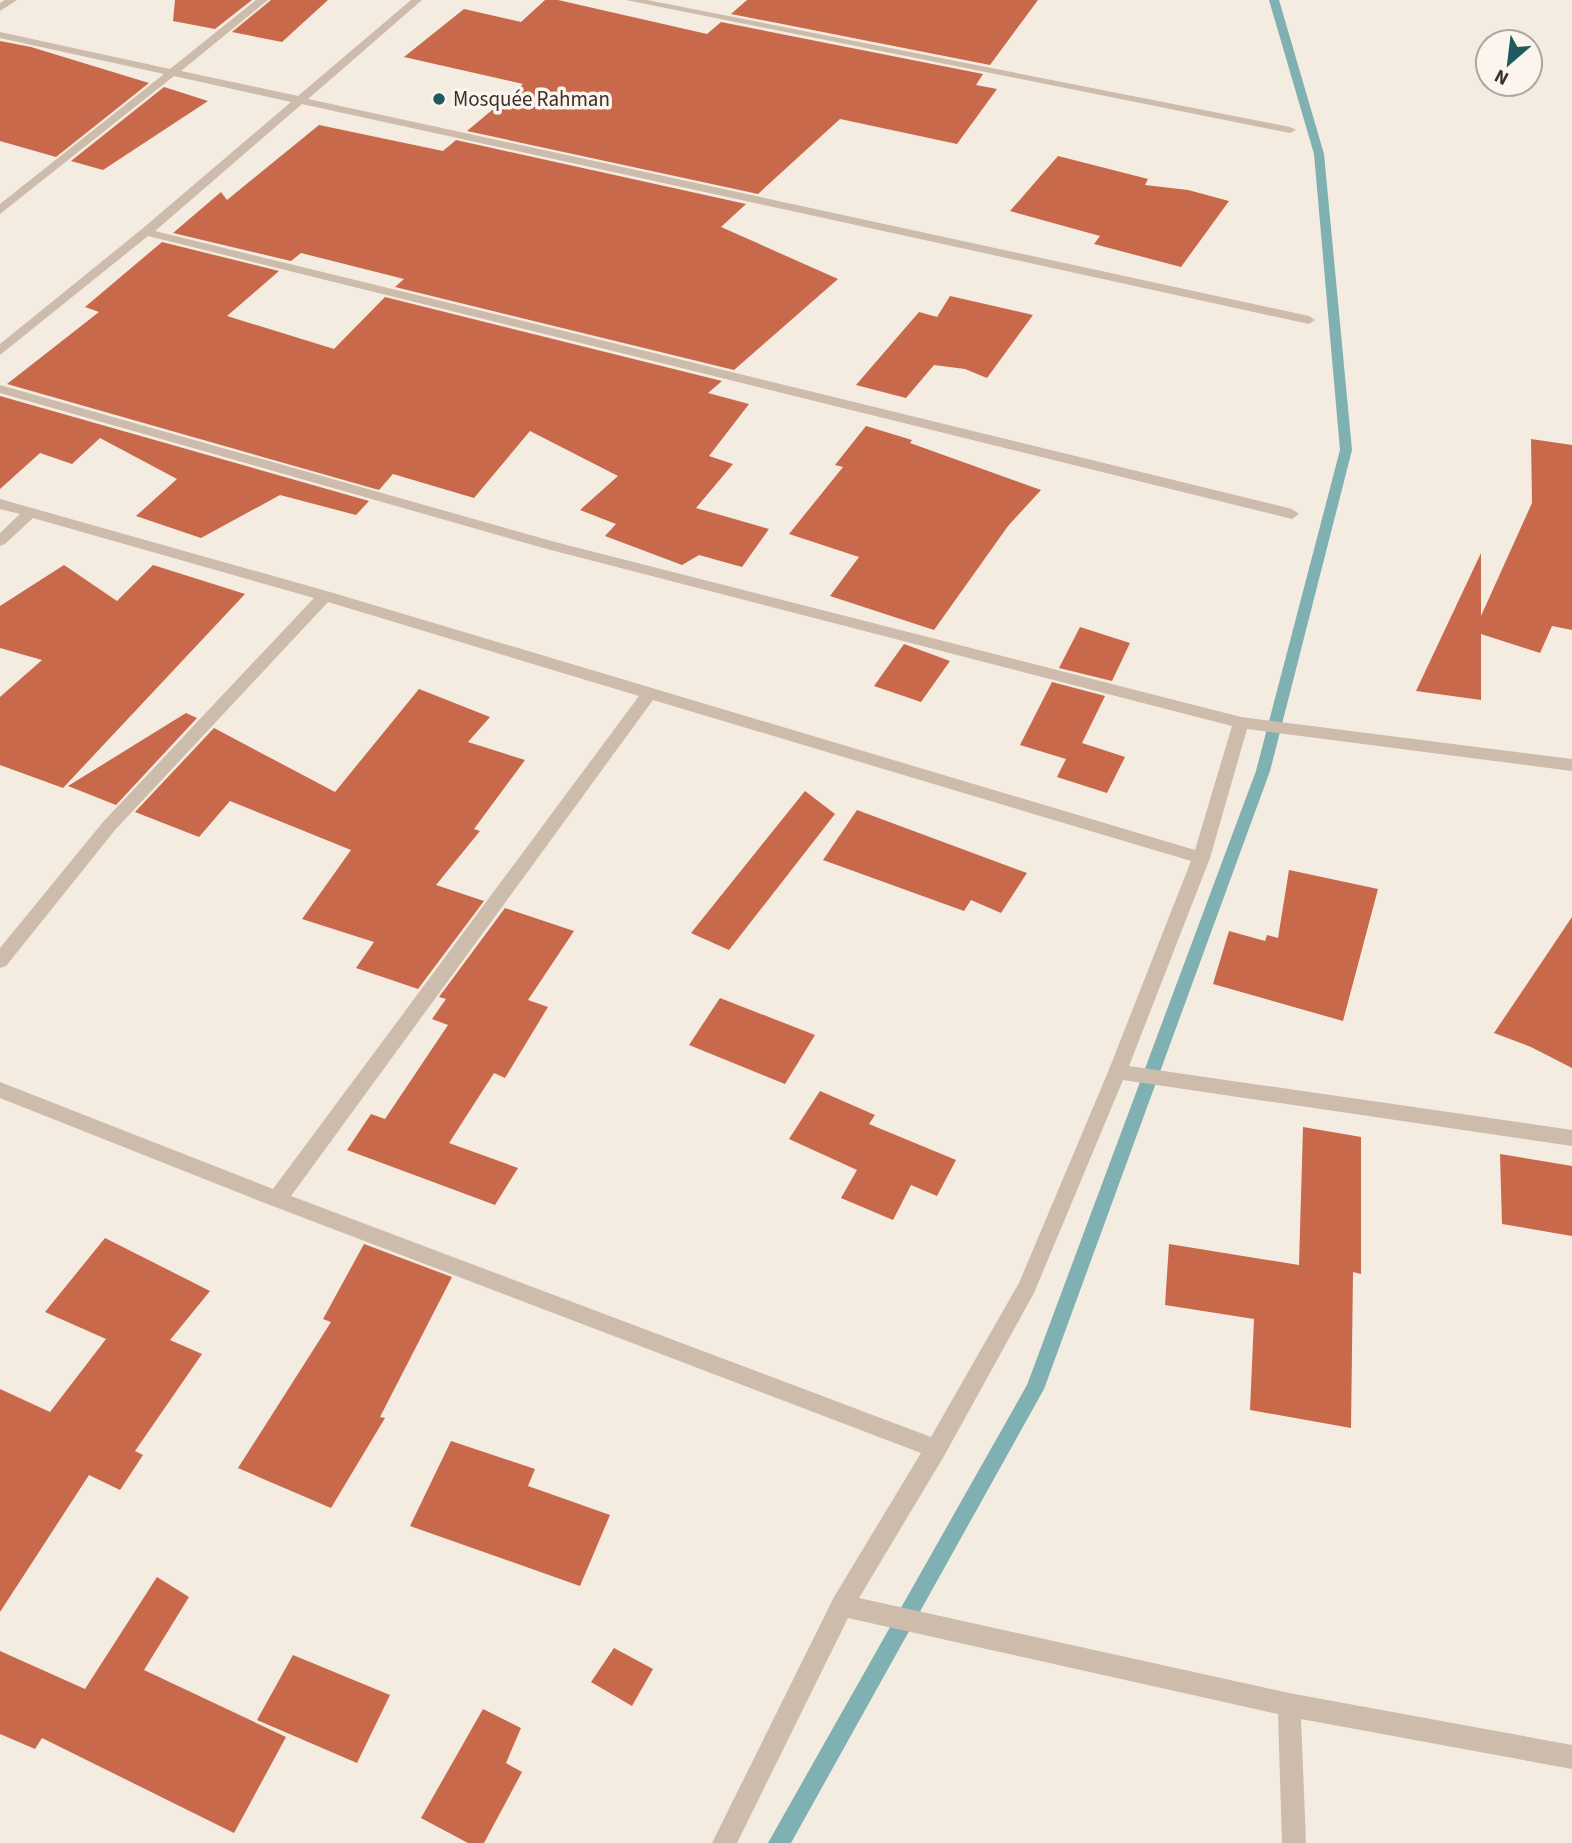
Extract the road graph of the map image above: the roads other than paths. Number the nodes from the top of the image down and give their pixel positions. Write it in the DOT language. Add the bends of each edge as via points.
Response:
graph roads {
  1 [pos="12,0"];
  2 [pos="263,0"];
  3 [pos="417,0"];
  4 [pos="631,0"];
  5 [pos="0,8"];
  6 [pos="0,35"];
  7 [pos="173,72"];
  8 [pos="299,100"];
  9 [pos="1290,130"];
  10 [pos="0,210"];
  11 [pos="146,232"];
  12 [pos="1309,320"];
  13 [pos="0,351"];
  14 [pos="0,389"];
  15 [pos="0,504"];
  16 [pos="30,513"];
  17 [pos="1292,514"];
  18 [pos="0,541"];
  19 [pos="325,596"];
  20 [pos="648,695"];
  21 [pos="1241,723"];
  22 [pos="1572,765"];
  23 [pos="1201,858"];
  24 [pos="0,961"];
  25 [pos="1117,1072"];
  26 [pos="0,1090"];
  27 [pos="1572,1138"];
  28 [pos="277,1199"];
  29 [pos="936,1449"];
  30 [pos="842,1605"];
  31 [pos="1289,1706"];
  32 [pos="1572,1757"];
  33 [pos="724,1843"];
  34 [pos="1294,1843"];
  1 -- 5 [label="street"];
  2 -- 7 [label="street"];
  3 -- 8 [label="street"];
  4 -- 9 [label="street"];
  6 -- 7 [label="street"];
  7 -- 8 [label="street"];
  7 -- 10 [label="street"];
  8 -- 11 [label="street"];
  8 -- 12 [label="street"];
  11 -- 13 [label="street"];
  11 -- 17 [label="street"];
  14 -- 21 [label="street" via="552,546"];
  15 -- 16 [label="street"];
  16 -- 18 [label="street"];
  16 -- 19 [label="street"];
  19 -- 20 [label="street"];
  19 -- 24 [label="street" via="109,826"];
  20 -- 23 [label="street"];
  20 -- 28 [label="street"];
  21 -- 22 [label="street"];
  21 -- 23 [label="street"];
  23 -- 25 [label="street"];
  25 -- 27 [label="street"];
  25 -- 29 [label="street" via="1027,1287"];
  26 -- 28 [label="street"];
  28 -- 29 [label="street"];
  29 -- 30 [label="street"];
  30 -- 31 [label="street"];
  30 -- 33 [label="street"];
  31 -- 32 [label="street"];
  31 -- 34 [label="street"];
}
